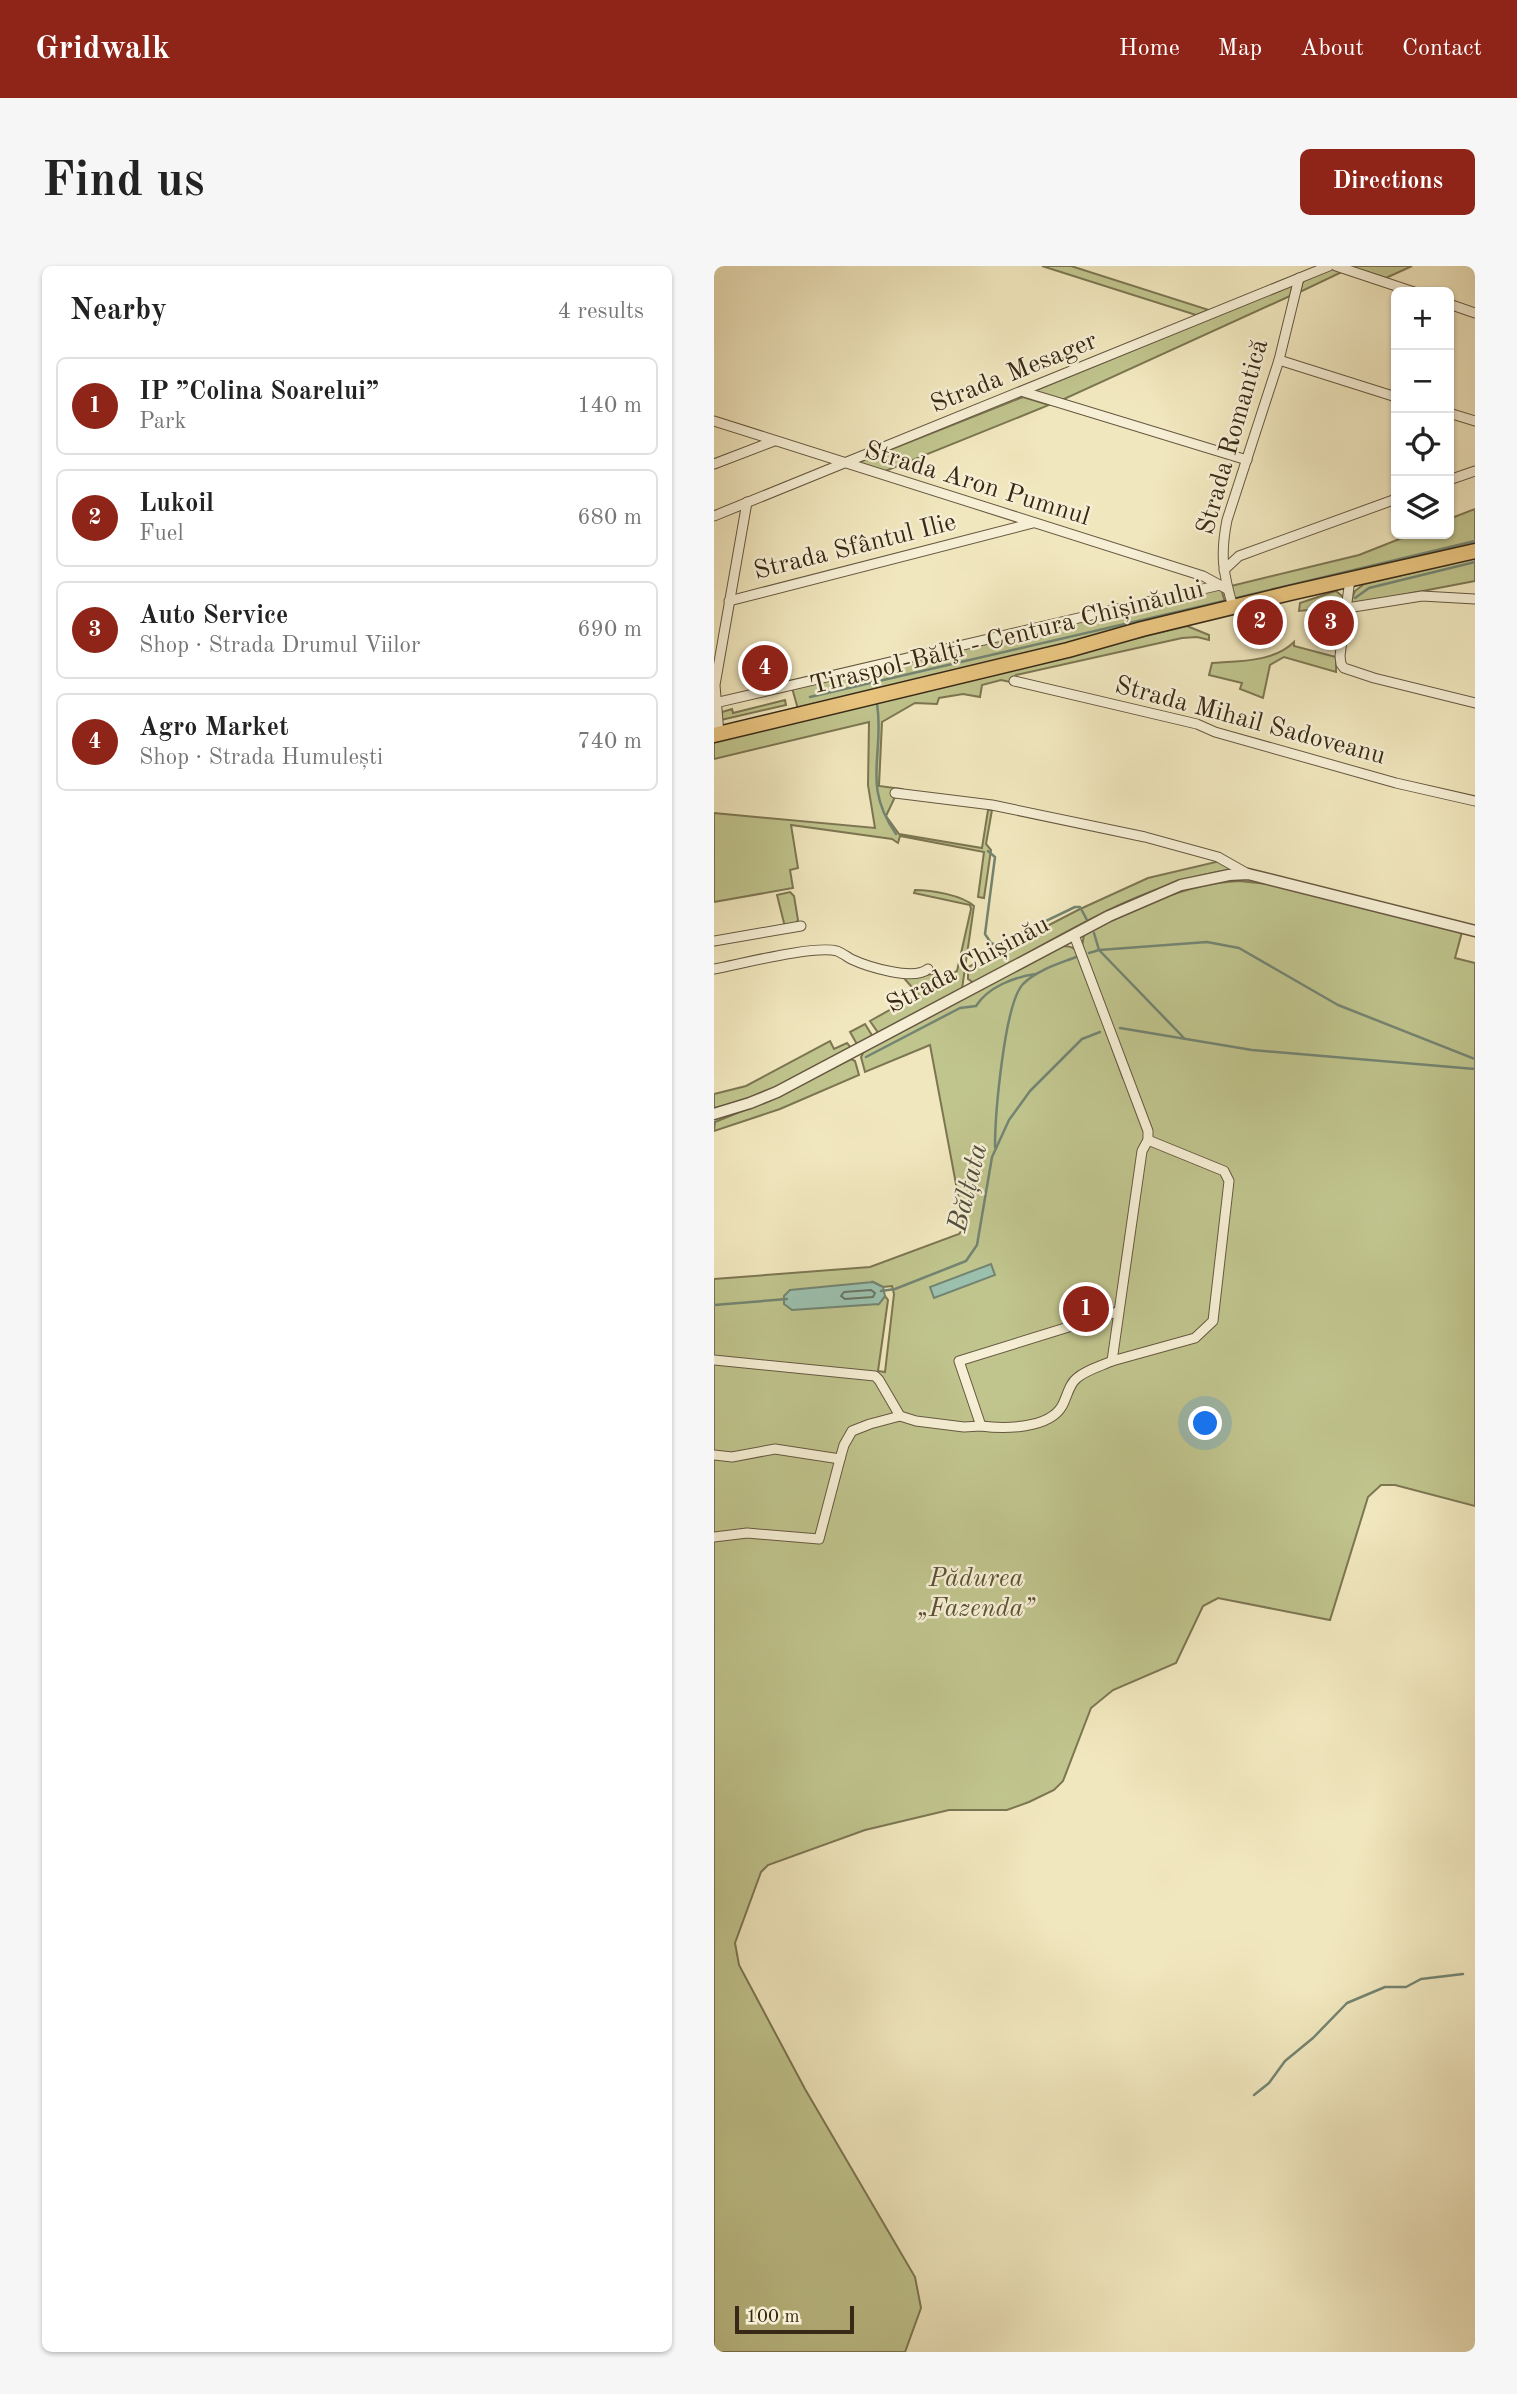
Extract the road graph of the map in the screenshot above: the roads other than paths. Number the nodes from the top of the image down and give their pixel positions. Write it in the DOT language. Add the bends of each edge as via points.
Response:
graph roads {
  1 [pos="1329,266"];
  2 [pos="1336,266"];
  3 [pos="1299,278"];
  4 [pos="1399,287"];
  5 [pos="1454,306"];
  6 [pos="1475,313"];
  7 [pos="1279,360"];
  8 [pos="1024,392"];
  9 [pos="1391,395"];
  10 [pos="1454,415"];
  11 [pos="714,421"];
  12 [pos="1475,421"];
  13 [pos="775,440"];
  14 [pos="1247,460"];
  15 [pos="714,464"];
  16 [pos="843,464"];
  17 [pos="1475,471"];
  18 [pos="1454,478"];
  19 [pos="1391,501"];
  20 [pos="747,502"];
  21 [pos="714,516"];
  22 [pos="1032,523"];
  23 [pos="1475,551"];
  24 [pos="1224,570"];
  25 [pos="1349,579"];
  26 [pos="1224,587"];
  27 [pos="1475,599"];
  28 [pos="729,601"];
  29 [pos="1233,607"];
  30 [pos="1346,608"];
  31 [pos="1014,681"];
  32 [pos="715,703"];
  33 [pos="1475,703"];
  34 [pos="716,734"];
  35 [pos="895,793"];
  36 [pos="1475,801"];
  37 [pos="1248,874"];
  38 [pos="801,926"];
  39 [pos="1475,931"];
  40 [pos="1074,935"];
  41 [pos="714,941"];
  42 [pos="714,969"];
  43 [pos="928,969"];
  44 [pos="714,1114"];
  45 [pos="1148,1140"];
  46 [pos="1117,1312"];
  47 [pos="714,1360"];
  48 [pos="1112,1361"];
  49 [pos="900,1416"];
  50 [pos="981,1426"];
  51 [pos="714,1455"];
  52 [pos="840,1459"];
  53 [pos="714,1537"];
  1 -- 3 [label="street, Strada Mesager"];
  2 -- 4 [label="street"];
  3 -- 7 [label="street, Strada Romantică"];
  3 -- 8 [label="street, Strada Mesager"];
  5 -- 6 [label="street"];
  7 -- 9 [label="street"];
  7 -- 14 [label="street, Strada Romantică"];
  8 -- 14 [label="street"];
  8 -- 16 [label="street, Strada Mesager"];
  10 -- 12 [label="street"];
  11 -- 13 [label="street, Strada Aron Pumnul"];
  13 -- 15 [label="street"];
  13 -- 16 [label="street, Strada Aron Pumnul"];
  14 -- 24 [label="street, Strada Romantică" via="1222,546"];
  16 -- 20 [label="street, Strada Mesager"];
  16 -- 22 [label="street, Strada Aron Pumnul"];
  17 -- 18 [label="street"];
  19 -- 24 [label="street" via="1239,556"];
  20 -- 21 [label="street, Strada Mesager"];
  20 -- 28 [label="street"];
  22 -- 26 [label="street, Strada Aron Pumnul" via="1203,576"];
  22 -- 28 [label="street, Strada Sfântul Ilie"];
  23 -- 25 [label="highway, Tiraspol-Bălţi - Centura Chișinăului"];
  24 -- 26 [label="street, Strada Romantică"];
  25 -- 29 [label="highway, Tiraspol-Bălţi - Centura Chișinăului"];
  25 -- 30 [label="street"];
  26 -- 29 [label="street, Strada Romantică"];
  26 -- 32 [label="street"];
  27 -- 30 [label="street" via="1422,596"];
  28 -- 32 [label="street"];
  29 -- 34 [label="highway, Tiraspol-Bălţi - Centura Chișinăului"];
  30 -- 33 [label="street" via="1340,656 1344,668"];
  31 -- 36 [label="street, Strada Mihail Sadoveanu" via="1197,724"];
  32 -- 34 [label="street"];
  35 -- 37 [label="street, Strada Chișinău" via="992,805 1145,837 1218,858"];
  37 -- 39 [label="street, Strada Chișinău"];
  37 -- 40 [label="street, Strada Chișinău" via="1181,885"];
  38 -- 41 [label="street"];
  40 -- 44 [label="street, Strada Chișinău" via="777,1092"];
  40 -- 45 [label="street"];
  42 -- 43 [label="street" via="831,950 882,969 912,974"];
  45 -- 46 [label="street" via="1142,1151"];
  45 -- 48 [label="street" via="1224,1171 1229,1181 1213,1321 1195,1338"];
  46 -- 48 [label="street"];
  46 -- 50 [label="street" via="959,1361"];
  47 -- 49 [label="street" via="874,1376"];
  48 -- 50 [label="street" via="1076,1378 1055,1414 1029,1426"];
  49 -- 50 [label="street"];
  49 -- 52 [label="street" via="852,1431"];
  51 -- 52 [label="street" via="732,1457 775,1449"];
  52 -- 53 [label="street" via="819,1539 747,1534"];
}
